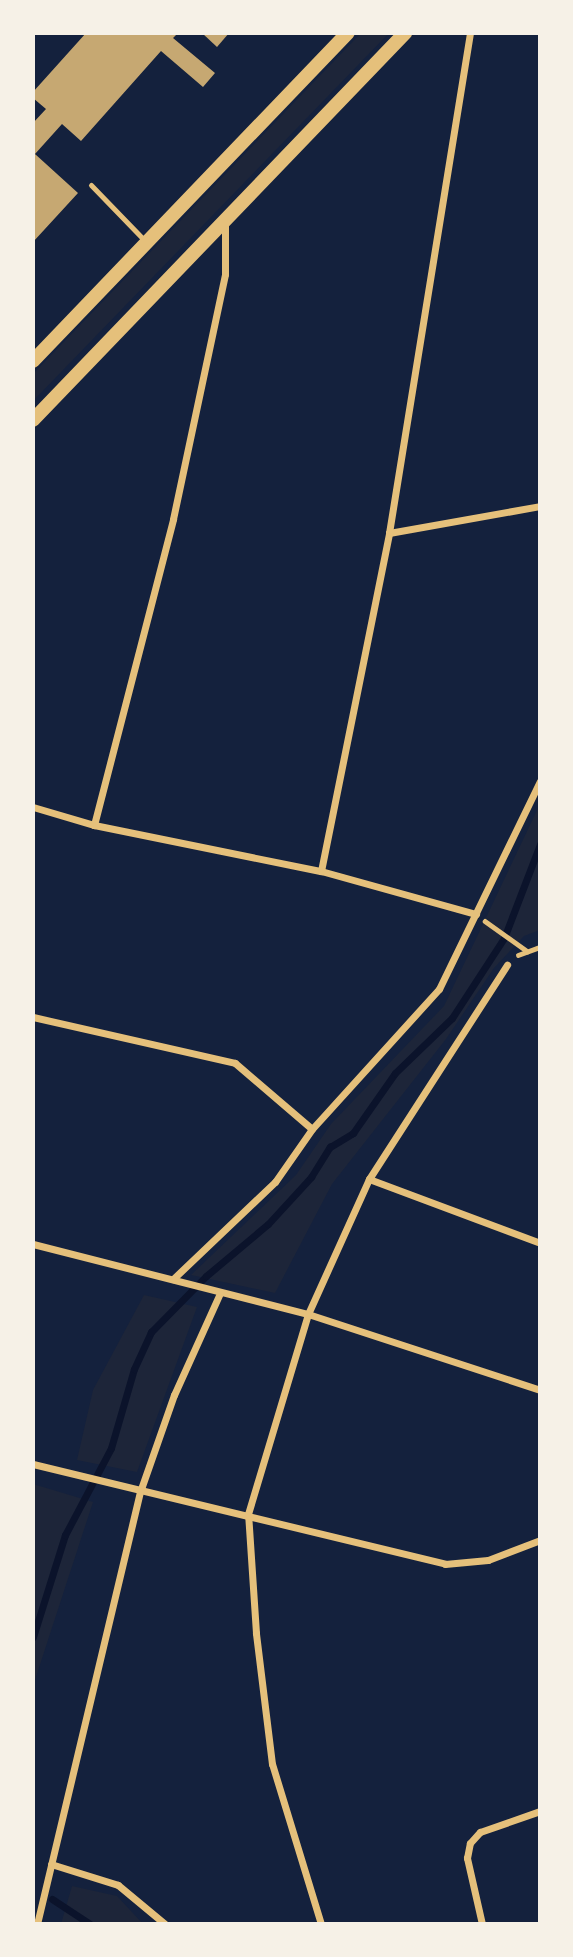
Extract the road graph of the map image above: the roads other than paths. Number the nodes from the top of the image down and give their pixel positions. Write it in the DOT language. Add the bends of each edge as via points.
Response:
graph roads {
  1 [pos="348,33"];
  2 [pos="405,33"];
  3 [pos="470,33"];
  4 [pos="91,186"];
  5 [pos="225,220"];
  6 [pos="147,243"];
  7 [pos="33,361"];
  8 [pos="33,419"];
  9 [pos="540,506"];
  10 [pos="389,533"];
  11 [pos="540,781"];
  12 [pos="33,807"];
  13 [pos="94,825"];
  14 [pos="321,871"];
  15 [pos="476,914"];
  16 [pos="507,965"];
  17 [pos="33,1017"];
  18 [pos="312,1129"];
  19 [pos="369,1179"];
  20 [pos="540,1243"];
  21 [pos="33,1244"];
  22 [pos="176,1280"];
  23 [pos="216,1292"];
  24 [pos="308,1314"];
  25 [pos="540,1390"];
  26 [pos="33,1464"];
  27 [pos="141,1489"];
  28 [pos="248,1514"];
  29 [pos="540,1541"];
  30 [pos="540,1811"];
  31 [pos="51,1864"];
  32 [pos="37,1924"];
  33 [pos="165,1924"];
  34 [pos="321,1924"];
  35 [pos="482,1924"];
  1 -- 6 [label="main road"];
  2 -- 5 [label="main road"];
  3 -- 10 [label="street"];
  4 -- 6 [label="lane"];
  5 -- 8 [label="main road"];
  5 -- 13 [label="street" via="225,274 201,391"];
  6 -- 7 [label="main road"];
  9 -- 10 [label="street"];
  10 -- 14 [label="street"];
  11 -- 15 [label="street"];
  12 -- 13 [label="street"];
  13 -- 14 [label="street"];
  14 -- 15 [label="street"];
  15 -- 18 [label="street" via="439,989"];
  16 -- 19 [label="street"];
  17 -- 18 [label="street" via="235,1063"];
  18 -- 22 [label="street" via="275,1182"];
  19 -- 20 [label="street"];
  19 -- 24 [label="street"];
  21 -- 22 [label="street"];
  22 -- 23 [label="street"];
  23 -- 24 [label="street"];
  23 -- 27 [label="street"];
  24 -- 25 [label="street"];
  24 -- 28 [label="street"];
  26 -- 27 [label="street"];
  27 -- 28 [label="street"];
  27 -- 31 [label="street"];
  28 -- 29 [label="street" via="445,1564 488,1560"];
  28 -- 34 [label="street" via="272,1764"];
  30 -- 35 [label="street" via="480,1832 470,1843 467,1858"];
  31 -- 32 [label="street"];
  31 -- 33 [label="street" via="118,1885"];
}
